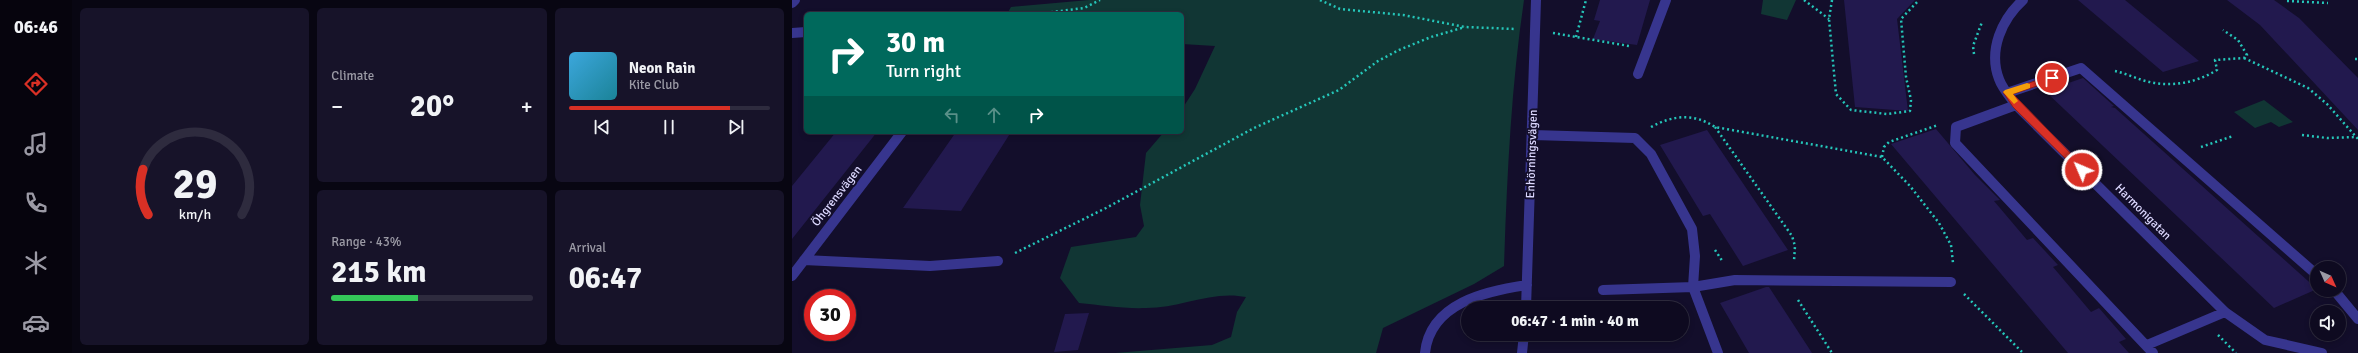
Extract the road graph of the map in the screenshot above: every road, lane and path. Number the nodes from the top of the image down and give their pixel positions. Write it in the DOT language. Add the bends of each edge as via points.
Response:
graph roads {
  1 [pos="795,0"];
  2 [pos="1100,0"];
  3 [pos="1320,0"];
  4 [pos="1536,0"];
  5 [pos="1586,0"];
  6 [pos="1666,0"];
  7 [pos="1804,0"];
  8 [pos="1832,0"];
  9 [pos="1919,0"];
  10 [pos="2023,0"];
  11 [pos="2287,1"];
  12 [pos="2328,2"];
  13 [pos="792,3"];
  14 [pos="1052,12"];
  15 [pos="1829,19"];
  16 [pos="1465,27"];
  17 [pos="1535,30"];
  18 [pos="2223,30"];
  19 [pos="804,32"];
  20 [pos="792,33"];
  21 [pos="1576,37"];
  22 [pos="1648,49"];
  23 [pos="2244,58"];
  24 [pos="2354,59"];
  25 [pos="2358,59"];
  26 [pos="2116,71"];
  27 [pos="1638,74"];
  28 [pos="2008,92"];
  29 [pos="2016,105"];
  30 [pos="1715,127"];
  31 [pos="1954,130"];
  32 [pos="900,134"];
  33 [pos="1533,134"];
  34 [pos="2302,135"];
  35 [pos="2233,136"];
  36 [pos="1635,138"];
  37 [pos="2357,138"];
  38 [pos="2180,155"];
  39 [pos="1882,157"];
  40 [pos="804,260"];
  41 [pos="998,261"];
  42 [pos="2310,269"];
  43 [pos="792,276"];
  44 [pos="1790,279"];
  45 [pos="1951,282"];
  46 [pos="1527,286"];
  47 [pos="1693,287"];
  48 [pos="1604,290"];
  49 [pos="2340,297"];
  50 [pos="1526,301"];
  51 [pos="2224,312"];
  52 [pos="2358,319"];
  53 [pos="1523,341"];
  54 [pos="2150,349"];
  55 [pos="1425,353"];
  56 [pos="1522,353"];
  57 [pos="1718,353"];
  58 [pos="1832,353"];
  59 [pos="2023,353"];
  60 [pos="2322,353"];
  1 -- 13 [label="street"];
  2 -- 14 [label="path" via="1084,8"];
  3 -- 16 [label="path" via="1340,8 1403,15"];
  4 -- 17 [label="street, Enhörningsvägen"];
  5 -- 21 [label="path"];
  6 -- 22 [label="street"];
  7 -- 15 [label="path"];
  8 -- 15 [label="path"];
  9 -- 15 [label="path" via="1901,19 1906,77 1911,100 1910,111 1887,114 1851,110 1836,94"];
  10 -- 28 [label="street, Harmonigatan" via="2009,14 1995,48 1999,79"];
  11 -- 12 [label="path"];
  16 -- 17 [label="path"];
  16 -- 41 [label="path" via="1422,38 1403,47 1340,89 1297,111 1258,126 1057,234"];
  17 -- 21 [label="path"];
  17 -- 33 [label="street, Enhörningsvägen"];
  18 -- 23 [label="path" via="2244,46 2247,55"];
  19 -- 20 [label="street"];
  21 -- 22 [label="path"];
  22 -- 27 [label="street"];
  23 -- 26 [label="path" via="2215,60 2217,70 2211,74 2173,85 2146,82"];
  23 -- 37 [label="path" via="2316,94"];
  24 -- 25 [label="path"];
  28 -- 29 [label="street, Harmonigatan"];
  28 -- 38 [label="street" via="2081,68"];
  29 -- 31 [label="street"];
  29 -- 51 [label="street, Harmonigatan"];
  30 -- 36 [label="path" via="1706,120 1695,117 1678,117 1661,120"];
  30 -- 39 [label="path"];
  30 -- 44 [label="path" via="1792,236 1795,246"];
  31 -- 39 [label="path" via="1936,125 1889,142 1884,147"];
  31 -- 54 [label="street" via="1954,143"];
  32 -- 40 [label="street, Öhgrensvägen"];
  33 -- 36 [label="street"];
  33 -- 46 [label="street, Enhörningsvägen"];
  34 -- 37 [label="path"];
  35 -- 38 [label="path"];
  36 -- 47 [label="street" via="1651,154 1692,230 1695,256"];
  38 -- 42 [label="street"];
  39 -- 45 [label="path" via="1937,220 1951,245 1954,269"];
  40 -- 41 [label="street" via="930,266"];
  40 -- 43 [label="street, Öhgrensvägen"];
  44 -- 45 [label="street"];
  44 -- 47 [label="street" via="1735,280"];
  44 -- 58 [label="path" via="1792,292"];
  45 -- 59 [label="path"];
  46 -- 50 [label="street, Enhörningsvägen"];
  46 -- 55 [label="street" via="1489,290 1465,298 1443,317 1426,339"];
  47 -- 48 [label="street"];
  47 -- 57 [label="street"];
  49 -- 52 [label="street"];
  51 -- 54 [label="street"];
  51 -- 60 [label="street, Harmonigatan" via="2265,340"];
  53 -- 56 [label="street"];
}
